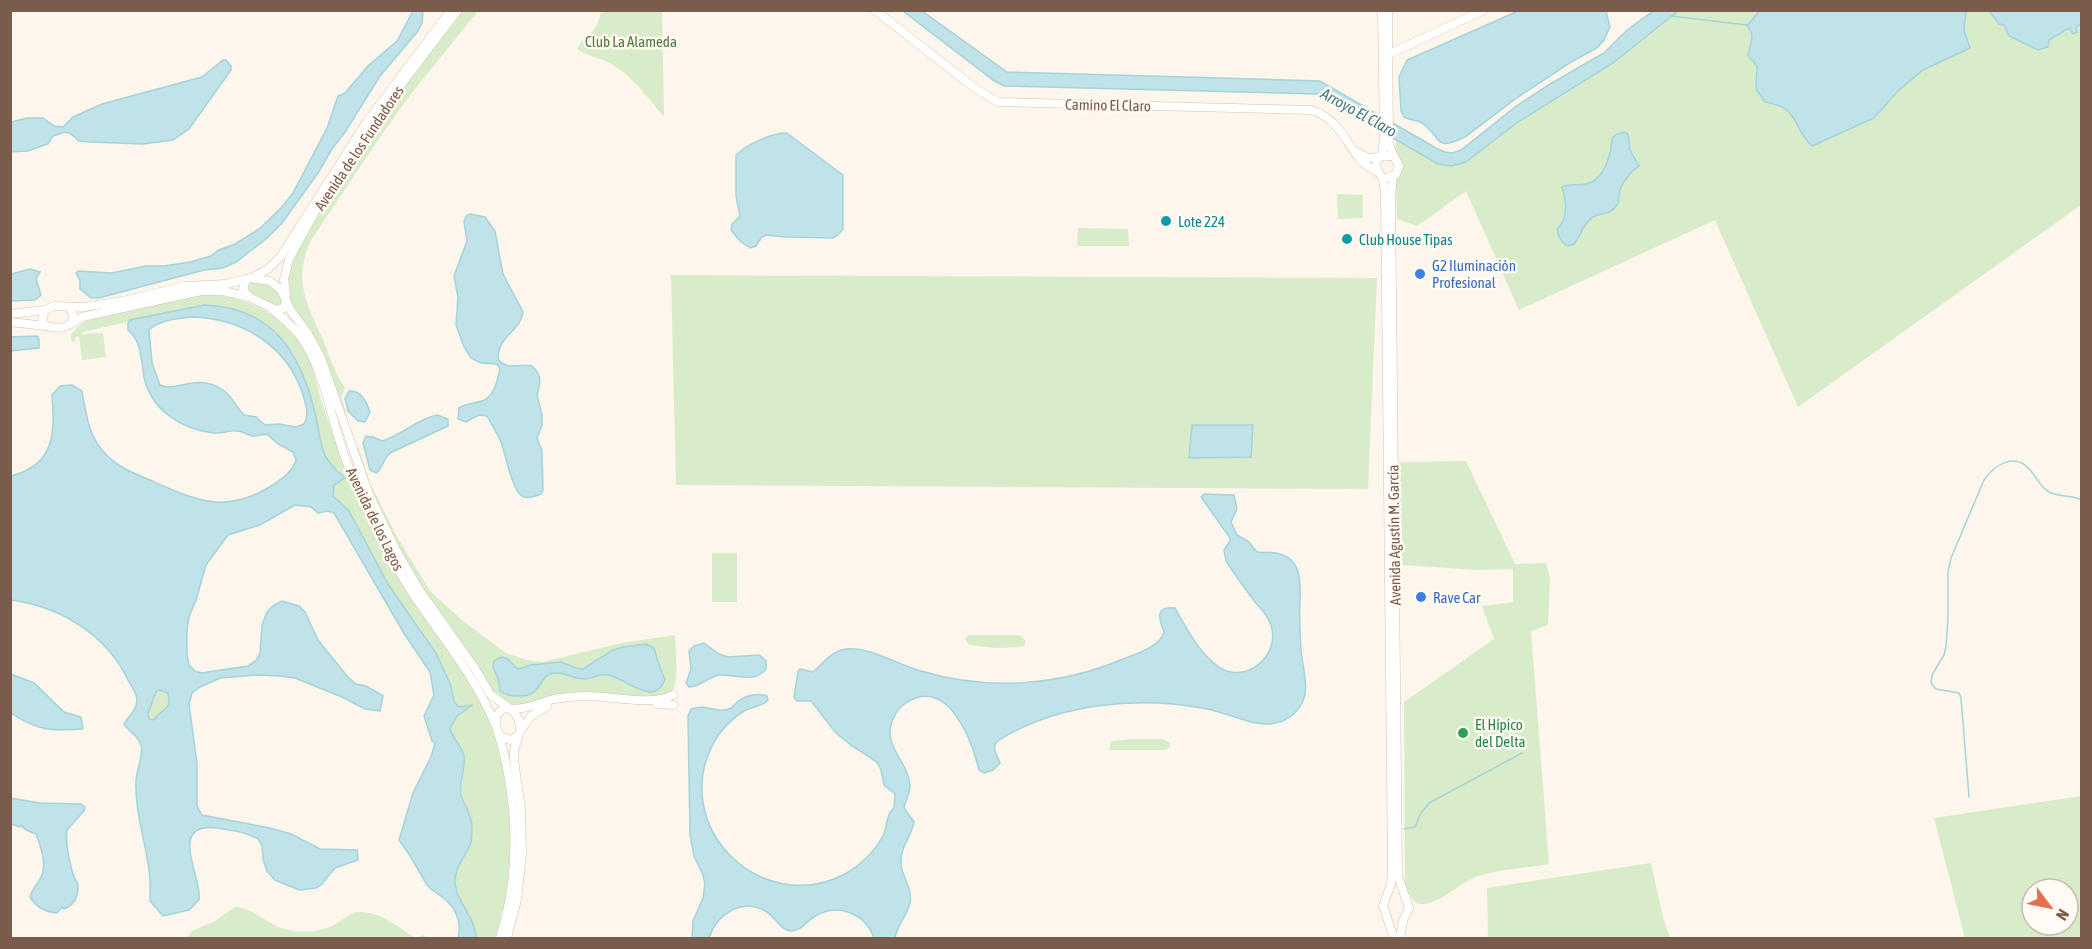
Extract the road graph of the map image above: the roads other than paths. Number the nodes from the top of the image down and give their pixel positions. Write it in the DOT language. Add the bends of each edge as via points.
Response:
graph roads {
  1 [pos="451,10"];
  2 [pos="458,10"];
  3 [pos="875,10"];
  4 [pos="1382,10"];
  5 [pos="1388,10"];
  6 [pos="1484,10"];
  7 [pos="1387,55"];
  8 [pos="1386,140"];
  9 [pos="1353,149"];
  10 [pos="1381,156"];
  11 [pos="1394,156"];
  12 [pos="1380,175"];
  13 [pos="1393,176"];
  14 [pos="248,278"];
  15 [pos="249,297"];
  16 [pos="286,299"];
  17 [pos="70,308"];
  18 [pos="271,308"];
  19 [pos="45,310"];
  20 [pos="10,314"];
  21 [pos="10,322"];
  22 [pos="72,323"];
  23 [pos="46,326"];
  24 [pos="673,695"];
  25 [pos="673,705"];
  26 [pos="509,708"];
  27 [pos="495,724"];
  28 [pos="519,733"];
  29 [pos="499,736"];
  30 [pos="1389,891"];
  31 [pos="1403,892"];
  32 [pos="1388,918"];
  33 [pos="1403,921"];
  34 [pos="500,939"];
  35 [pos="507,939"];
  36 [pos="1394,939"];
  37 [pos="1400,939"];
  1 -- 14 [label="street, Avenida de los Fundadores" via="366,123 281,256 268,269"];
  2 -- 16 [label="street, Avenida de los Fundadores" via="378,117 304,230 286,268"];
  3 -- 9 [label="street, Camino El Claro" via="998,102 1306,109 1332,121"];
  4 -- 7 [label="street"];
  5 -- 7 [label="street"];
  6 -- 7 [label="street"];
  7 -- 8 [label="street"];
  8 -- 10 [label="street"];
  8 -- 11 [label="street"];
  9 -- 10 [label="street" via="1367,158"];
  9 -- 12 [label="street, Camino El Claro"];
  10 -- 11 [label="street"];
  10 -- 12 [label="street" via="1376,167"];
  11 -- 13 [label="street" via="1399,166"];
  12 -- 13 [label="street"];
  12 -- 30 [label="street, Avenida Agustín M. García" via="1385,193 1392,857"];
  13 -- 31 [label="street, Avenida Agustín M. García" via="1390,195 1398,876"];
  14 -- 15 [label="street" via="243,290"];
  14 -- 16 [label="street" via="270,281"];
  14 -- 17 [label="street"];
  15 -- 18 [label="street, Avenida de los Lagos"];
  15 -- 22 [label="street" via="213,291 187,293 82,317"];
  16 -- 18 [label="street" via="281,309"];
  16 -- 26 [label="street, Avenida de los Lagos" via="321,358 369,494 396,550 490,693"];
  17 -- 19 [label="street" via="54,306"];
  17 -- 22 [label="street" via="74,314"];
  18 -- 27 [label="street, Avenida de los Lagos" via="295,330 309,350 346,460 378,531 412,592 471,676"];
  19 -- 20 [label="street"];
  19 -- 23 [label="street" via="42,320"];
  21 -- 23 [label="street"];
  22 -- 23 [label="street" via="62,328"];
  24 -- 26 [label="street" via="649,700 572,697 530,708"];
  25 -- 28 [label="street" via="560,703 537,711"];
  26 -- 27 [label="street" via="497,714"];
  26 -- 28 [label="street" via="519,720"];
  27 -- 29 [label="street"];
  28 -- 29 [label="street" via="510,740"];
  28 -- 35 [label="street" via="514,760 522,854 517,900"];
  29 -- 34 [label="street" via="512,792 515,830 514,870"];
  30 -- 31 [label="street"];
  30 -- 32 [label="street" via="1383,906"];
  31 -- 33 [label="street" via="1409,908"];
  32 -- 33 [label="street" via="1393,923"];
  32 -- 36 [label="street"];
  33 -- 37 [label="street"];
}
